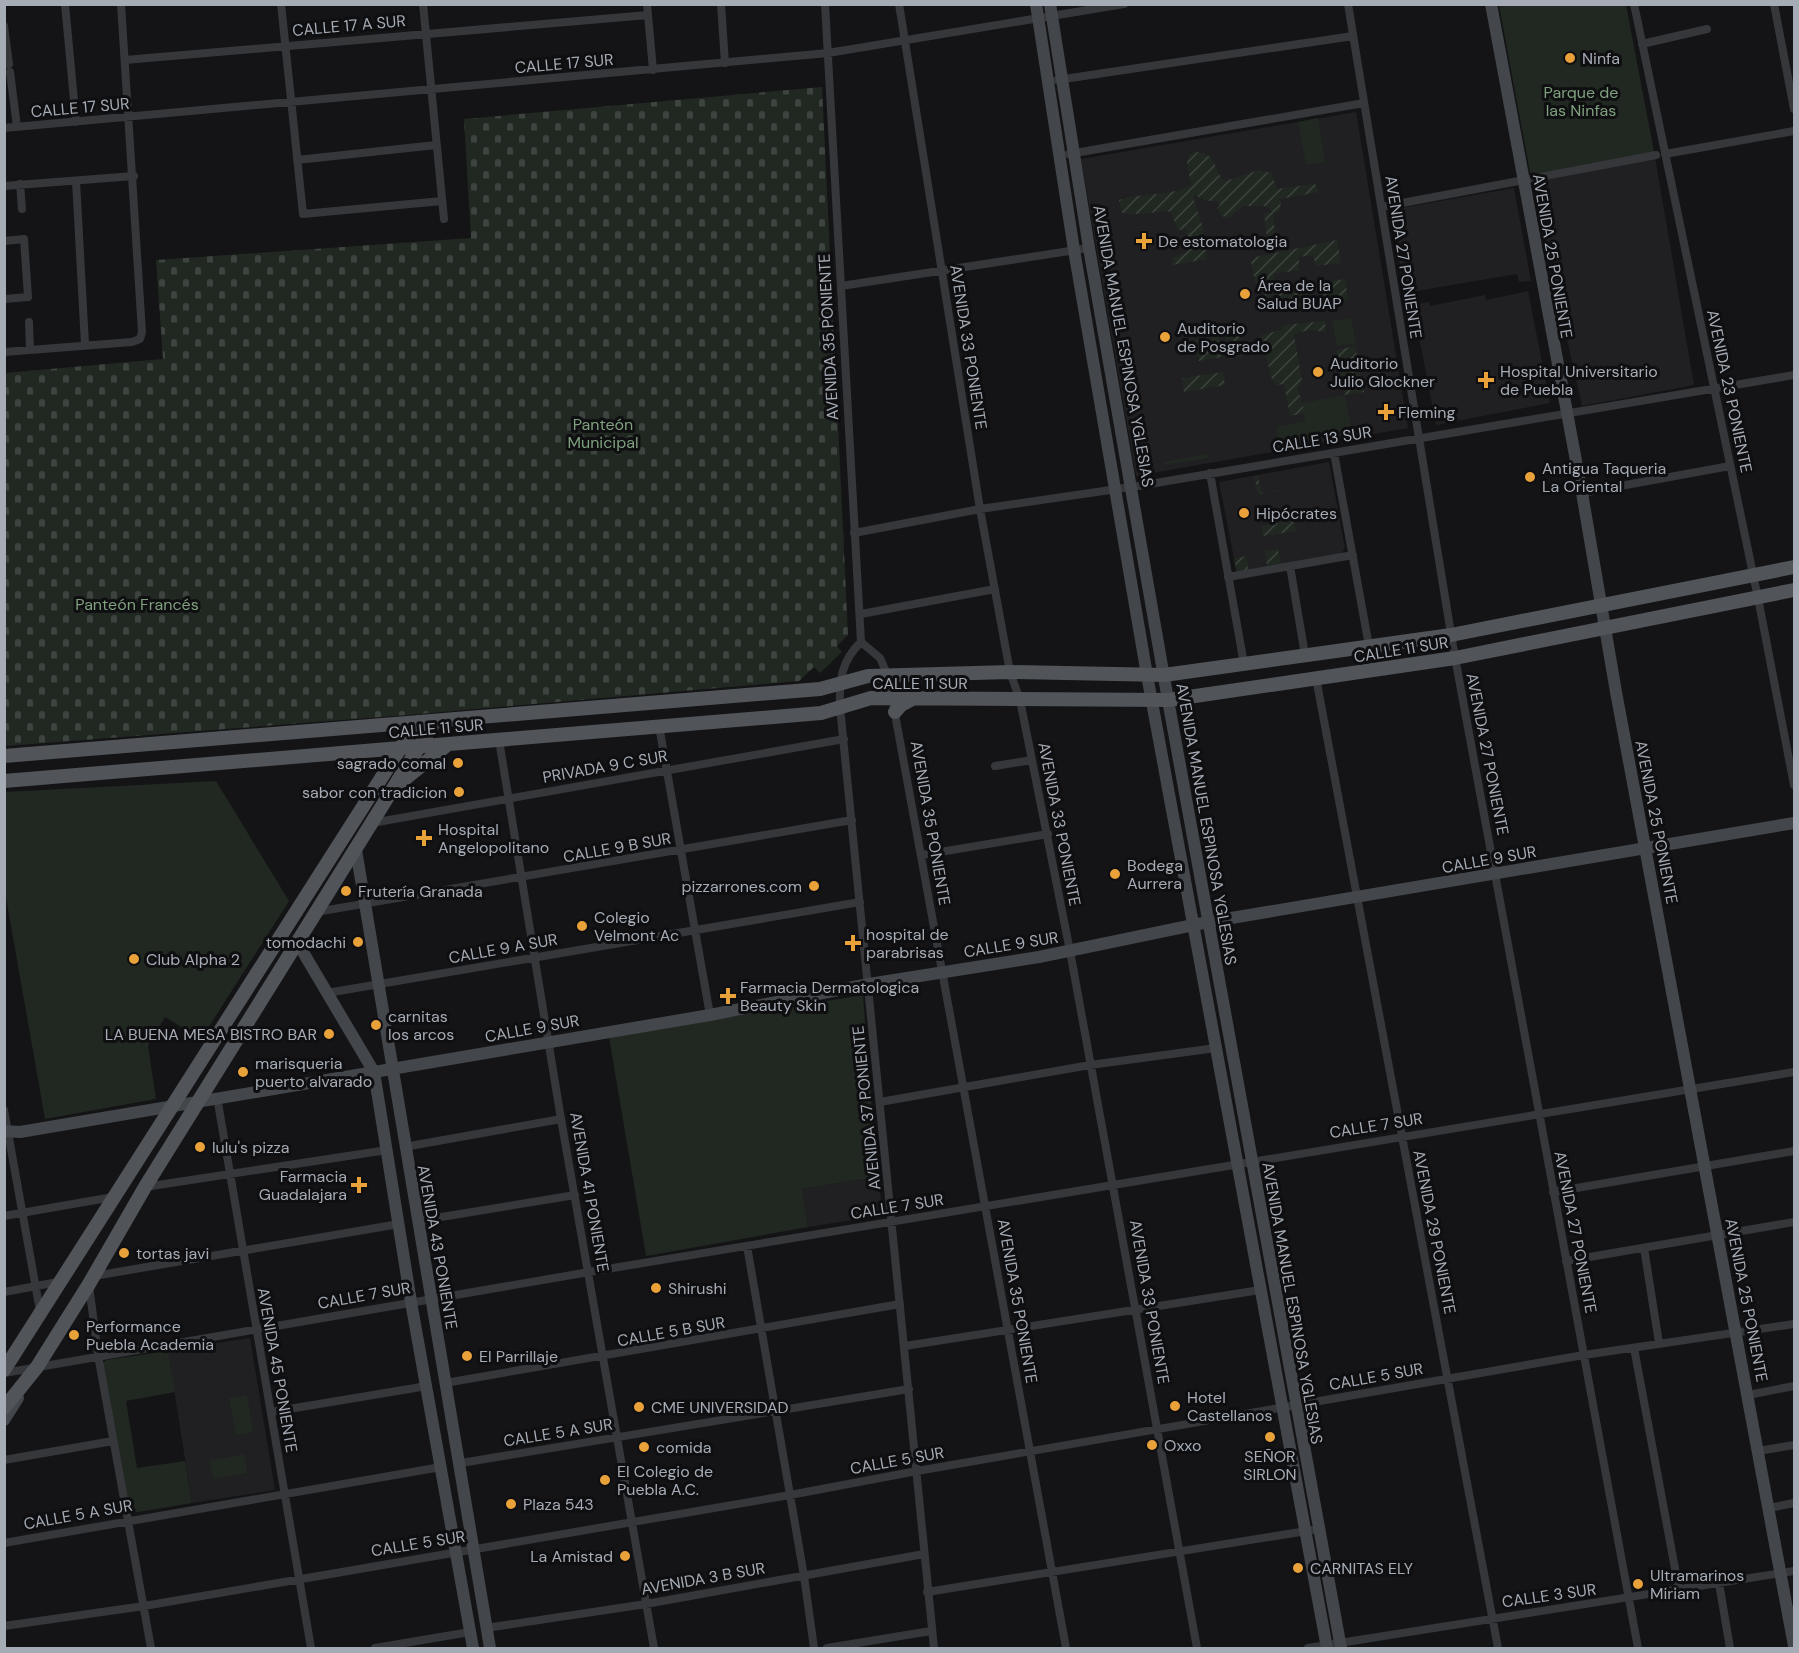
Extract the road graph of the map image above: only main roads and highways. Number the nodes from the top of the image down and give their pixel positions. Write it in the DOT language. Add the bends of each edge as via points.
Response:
graph roads {
  1 [pos="1036,4"];
  2 [pos="1491,4"];
  3 [pos="1051,11"];
  4 [pos="1794,567"];
  5 [pos="1794,590"];
  6 [pos="1600,605"];
  7 [pos="1604,628"];
  8 [pos="1147,675"];
  9 [pos="1164,675"];
  10 [pos="915,698"];
  11 [pos="1152,700"];
  12 [pos="1168,700"];
  13 [pos="895,712"];
  14 [pos="435,721"];
  15 [pos="417,722"];
  16 [pos="447,744"];
  17 [pos="419,747"];
  18 [pos="401,748"];
  19 [pos="4,756"];
  20 [pos="4,781"];
  21 [pos="393,789"];
  22 [pos="1794,823"];
  23 [pos="1645,849"];
  24 [pos="356,850"];
  25 [pos="1208,922"];
  26 [pos="1193,924"];
  27 [pos="297,942"];
  28 [pos="392,1069"];
  29 [pos="374,1072"];
  30 [pos="199,1101"];
  31 [pos="172,1104"];
  32 [pos="9,1134"];
  33 [pos="37,1366"];
  34 [pos="4,1372"];
  35 [pos="4,1408"];
  36 [pos="4,1420"];
  37 [pos="1341,1646"];
  38 [pos="1794,1646"];
  39 [pos="1326,1647"];
  40 [pos="473,1648"];
  41 [pos="490,1648"];
  1 -- 8 [label="main road, AVENIDA MANUEL ESPINOSA YGLESIAS"];
  2 -- 6 [label="main road, AVENIDA 25 PONIENTE"];
  3 -- 9 [label="main road, AVENIDA MANUEL ESPINOSA YGLESIAS"];
  4 -- 6 [label="main road, CALLE 11 SUR"];
  5 -- 7 [label="main road, CALLE 11 SUR"];
  6 -- 7 [label="main road, AVENIDA 25 PONIENTE"];
  6 -- 9 [label="main road, CALLE 11 SUR" via="1451,635"];
  7 -- 12 [label="main road, CALLE 11 SUR" via="1455,658"];
  7 -- 23 [label="main road, AVENIDA 25 PONIENTE"];
  8 -- 9 [label="main road, CALLE 11 SUR"];
  8 -- 11 [label="main road, AVENIDA MANUEL ESPINOSA YGLESIAS"];
  8 -- 14 [label="main road, CALLE 11 SUR" via="1010,672 868,676 820,689"];
  9 -- 12 [label="main road, AVENIDA MANUEL ESPINOSA YGLESIAS"];
  10 -- 11 [label="main road, CALLE 11 SUR"];
  10 -- 13 [label="main road"];
  10 -- 16 [label="main road, CALLE 11 SUR" via="871,698 820,713"];
  11 -- 12 [label="main road, CALLE 11 SUR"];
  11 -- 26 [label="main road, AVENIDA MANUEL ESPINOSA YGLESIAS"];
  12 -- 25 [label="main road, AVENIDA MANUEL ESPINOSA YGLESIAS"];
  14 -- 15 [label="main road, CALLE 11 SUR"];
  14 -- 17 [label="main road"];
  15 -- 18 [label="main road"];
  15 -- 19 [label="main road, CALLE 11 SUR"];
  16 -- 17 [label="main road, CALLE 11 SUR"];
  16 -- 21 [label="main road"];
  17 -- 18 [label="main road, CALLE 11 SUR"];
  17 -- 21 [label="main road"];
  18 -- 20 [label="main road, CALLE 11 SUR"];
  18 -- 31 [label="main road"];
  21 -- 24 [label="main road"];
  22 -- 23 [label="main road, CALLE 9 SUR"];
  23 -- 25 [label="main road, CALLE 9 SUR"];
  23 -- 38 [label="main road, AVENIDA 25 PONIENTE"];
  24 -- 27 [label="main road"];
  24 -- 28 [label="main road, AVENIDA 43 PONIENTE"];
  25 -- 26 [label="main road, CALLE 9 SUR"];
  25 -- 37 [label="main road, AVENIDA MANUEL ESPINOSA YGLESIAS"];
  26 -- 28 [label="main road, CALLE 9 SUR" via="1070,951"];
  26 -- 39 [label="main road, AVENIDA MANUEL ESPINOSA YGLESIAS"];
  27 -- 29 [label="main road, AVENIDA 43 PONIENTE"];
  27 -- 30 [label="main road"];
  28 -- 29 [label="main road, CALLE 9 SUR"];
  28 -- 41 [label="main road, AVENIDA 43 PONIENTE"];
  29 -- 30 [label="main road, CALLE 9 SUR"];
  29 -- 40 [label="main road, AVENIDA 43 PONIENTE"];
  30 -- 31 [label="main road, CALLE 9 SUR"];
  30 -- 33 [label="main road"];
  31 -- 32 [label="main road, CALLE 9 SUR"];
  31 -- 34 [label="main road"];
  33 -- 35 [label="main road"];
  33 -- 36 [label="main road"];
}
